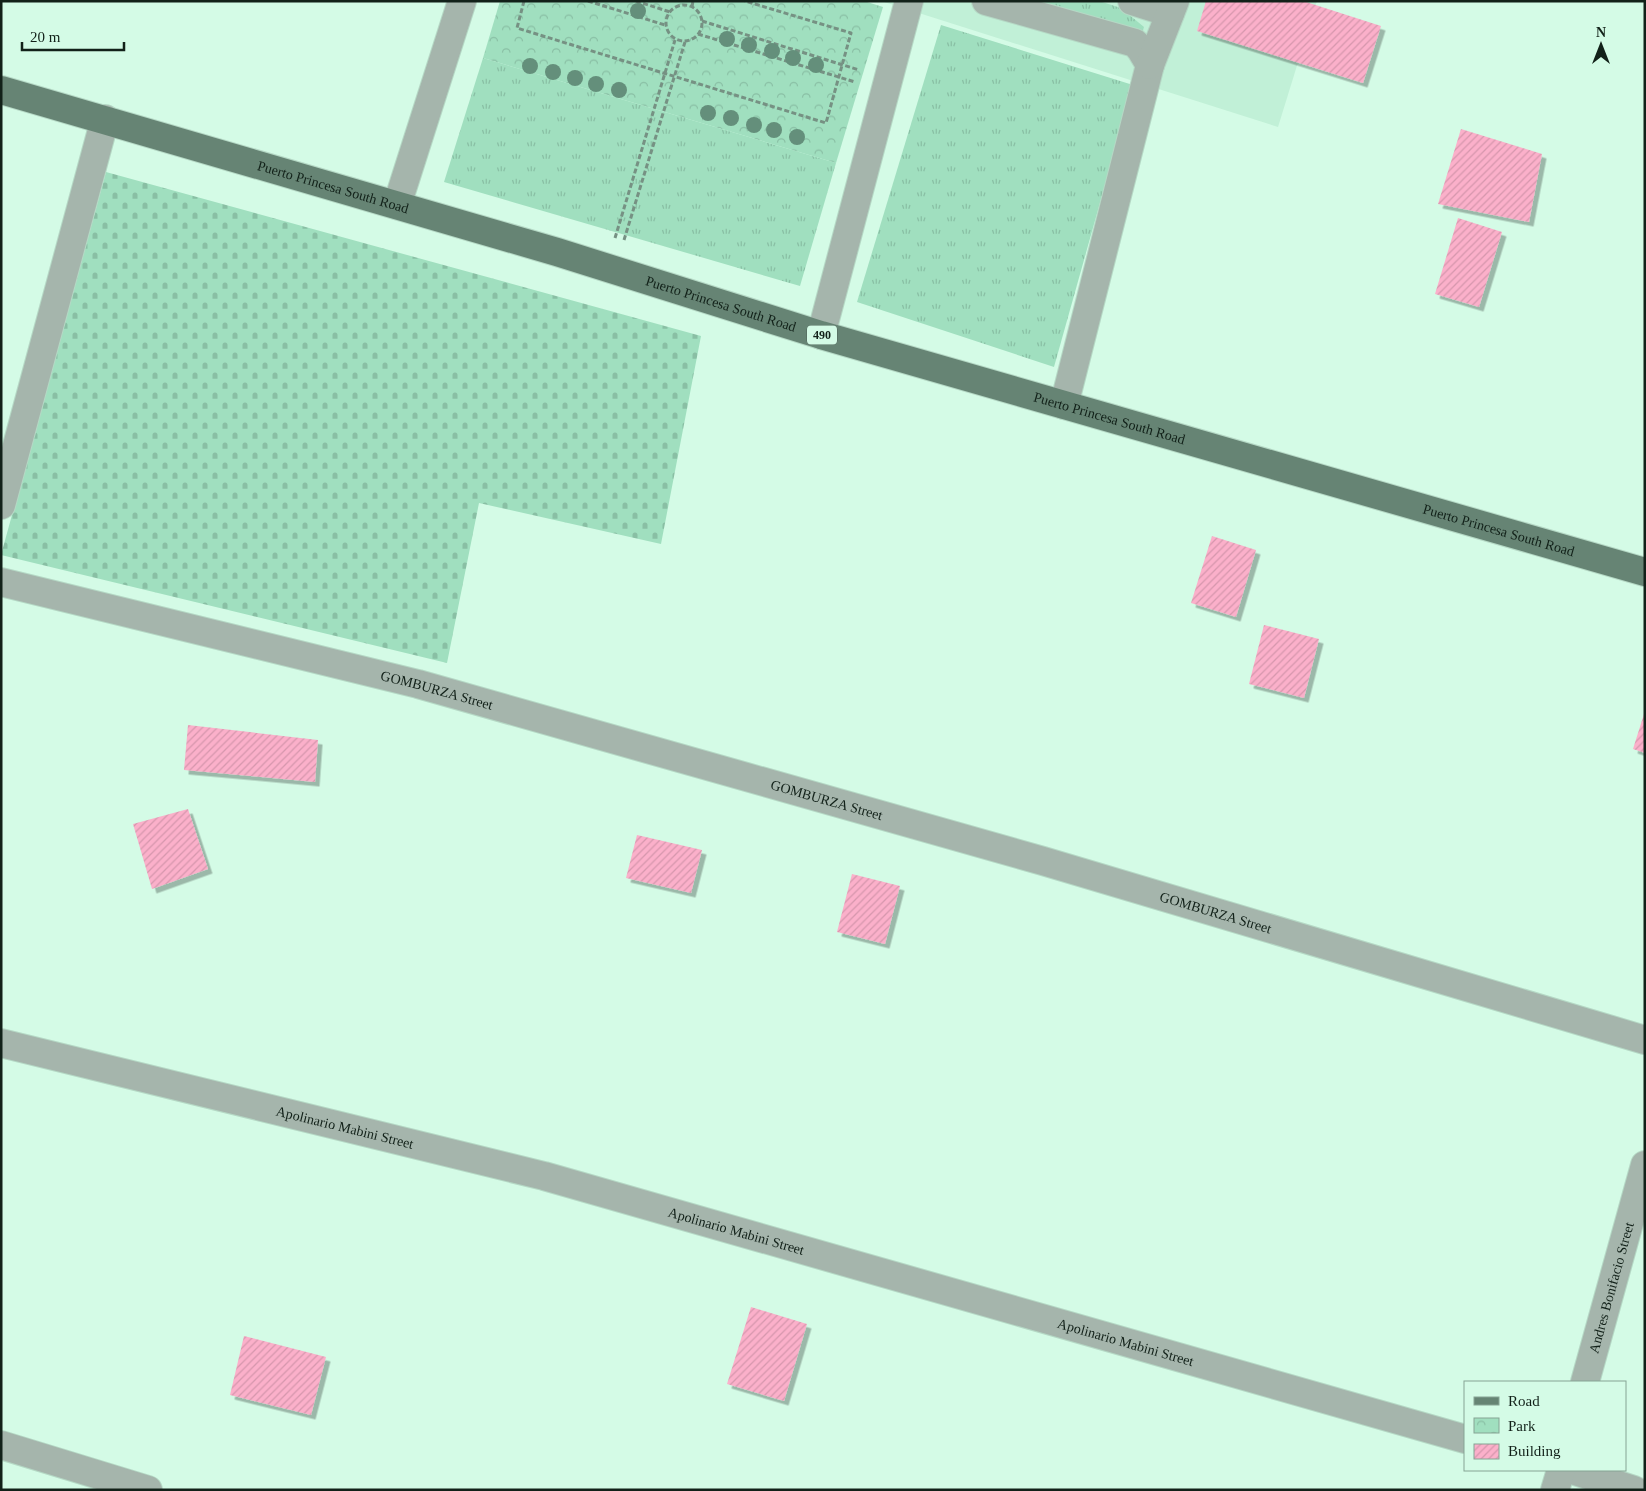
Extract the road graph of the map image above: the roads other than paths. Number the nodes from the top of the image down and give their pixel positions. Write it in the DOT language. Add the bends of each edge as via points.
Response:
graph roads {
  1 [pos="462,1"];
  2 [pos="909,1"];
  3 [pos="986,1"];
  4 [pos="1132,1"];
  5 [pos="1173,7"];
  6 [pos="1150,65"];
  7 [pos="1,90"];
  8 [pos="105,119"];
  9 [pos="397,205"];
  10 [pos="821,334"];
  11 [pos="1064,405"];
  12 [pos="1,505"];
  13 [pos="1645,572"];
  14 [pos="1,582"];
  15 [pos="1645,1040"];
  16 [pos="1,1042"];
  17 [pos="1645,1165"];
  18 [pos="1585,1381"];
  19 [pos="1464,1439"];
  20 [pos="1,1445"];
  21 [pos="1561,1471"];
  22 [pos="1575,1471"];
  23 [pos="148,1490"];
  24 [pos="1555,1490"];
  25 [pos="1634,1490"];
  1 -- 9 [label="street"];
  2 -- 10 [label="street"];
  3 -- 6 [label="street" via="1135,43"];
  4 -- 5 [label="street"];
  5 -- 6 [label="street"];
  6 -- 11 [label="street"];
  7 -- 8 [label="main road, Puerto Princesa South Road / 490"];
  8 -- 9 [label="main road, Puerto Princesa South Road / 490"];
  8 -- 12 [label="street"];
  9 -- 10 [label="main road, Puerto Princesa South Road / 490"];
  10 -- 11 [label="main road, Puerto Princesa South Road / 490"];
  11 -- 13 [label="main road, Puerto Princesa South Road / 490"];
  14 -- 15 [label="street, GOMBURZA Street" via="428,687 1043,860"];
  16 -- 19 [label="street, Apolinario Mabini Street" via="544,1176"];
  17 -- 18 [label="street, Andres Bonifacio Street"];
  20 -- 23 [label="street"];
  21 -- 24 [label="street"];
  22 -- 25 [label="street"];
}
